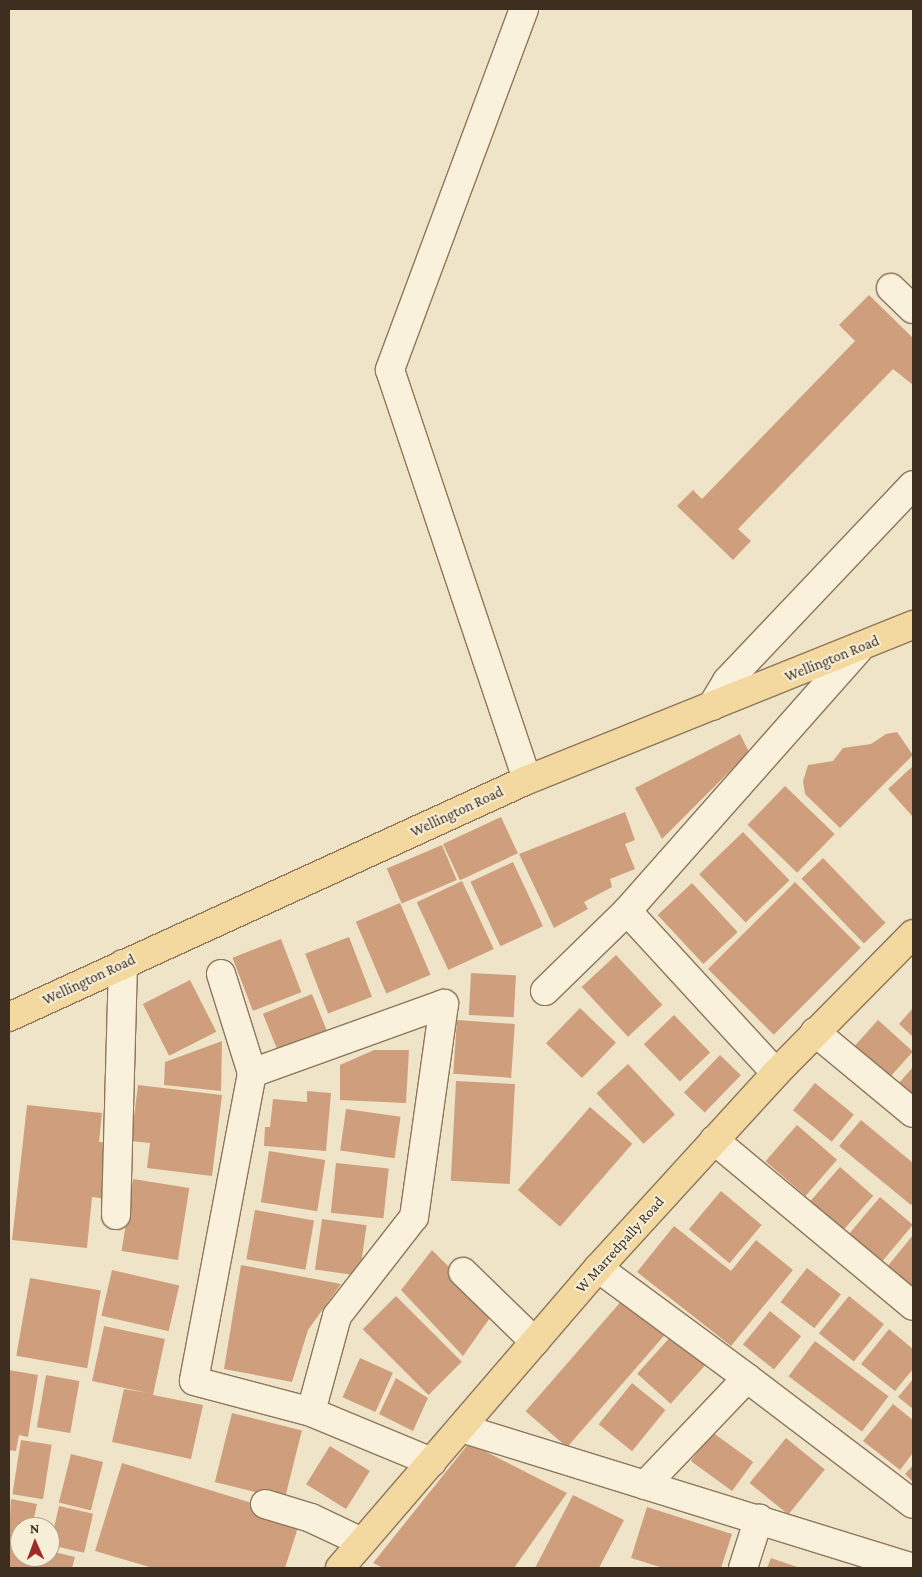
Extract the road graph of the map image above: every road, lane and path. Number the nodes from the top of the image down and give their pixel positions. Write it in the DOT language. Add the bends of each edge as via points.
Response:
graph roads {
  1 [pos="524,9"];
  2 [pos="891,288"];
  3 [pos="913,309"];
  4 [pos="913,485"];
  5 [pos="913,626"];
  6 [pos="858,650"];
  7 [pos="712,706"];
  8 [pos="527,780"];
  9 [pos="627,910"];
  10 [pos="913,934"];
  11 [pos="123,964"];
  12 [pos="221,974"];
  13 [pos="546,991"];
  14 [pos="9,1017"];
  15 [pos="815,1032"];
  16 [pos="252,1073"];
  17 [pos="776,1073"];
  18 [pos="913,1114"];
  19 [pos="714,1140"];
  20 [pos="116,1215"];
  21 [pos="598,1268"];
  22 [pos="463,1272"];
  23 [pos="913,1306"];
  24 [pos="534,1342"];
  25 [pos="747,1378"];
  26 [pos="311,1412"];
  27 [pos="461,1428"];
  28 [pos="432,1462"];
  29 [pos="645,1485"];
  30 [pos="265,1504"];
  31 [pos="913,1504"];
  32 [pos="758,1518"];
  33 [pos="362,1542"];
  34 [pos="340,1568"];
  35 [pos="743,1568"];
  36 [pos="913,1568"];
  1 -- 8 [label="street" via="390,370"];
  2 -- 3 [label="street"];
  4 -- 7 [label="street" via="727,680"];
  5 -- 6 [label="main road, Wellington Road"];
  6 -- 7 [label="main road, Wellington Road"];
  6 -- 9 [label="street"];
  7 -- 8 [label="main road, Wellington Road"];
  8 -- 11 [label="main road, Wellington Road"];
  9 -- 13 [label="street"];
  9 -- 17 [label="street"];
  10 -- 15 [label="main road, W Marredpally Road"];
  11 -- 14 [label="main road, Wellington Road"];
  11 -- 20 [label="street"];
  12 -- 16 [label="street"];
  15 -- 17 [label="main road, W Marredpally Road"];
  15 -- 18 [label="street"];
  16 -- 26 [label="street" via="194,1382"];
  16 -- 26 [label="street" via="444,1004 414,1217 337,1316"];
  17 -- 19 [label="main road, W Marredpally Road"];
  19 -- 21 [label="main road, W Marredpally Road"];
  19 -- 23 [label="street"];
  21 -- 24 [label="main road, W Marredpally Road"];
  21 -- 25 [label="street"];
  22 -- 24 [label="street"];
  24 -- 27 [label="main road, W Marredpally Road"];
  25 -- 29 [label="street"];
  25 -- 31 [label="street"];
  26 -- 28 [label="street"];
  27 -- 28 [label="main road, W Marredpally Road"];
  27 -- 29 [label="street"];
  28 -- 33 [label="main road, W Marredpally Road"];
  29 -- 32 [label="street"];
  30 -- 33 [label="street" via="311,1518"];
  32 -- 35 [label="street"];
  32 -- 36 [label="street"];
  33 -- 34 [label="main road, W Marredpally Road"];
}
